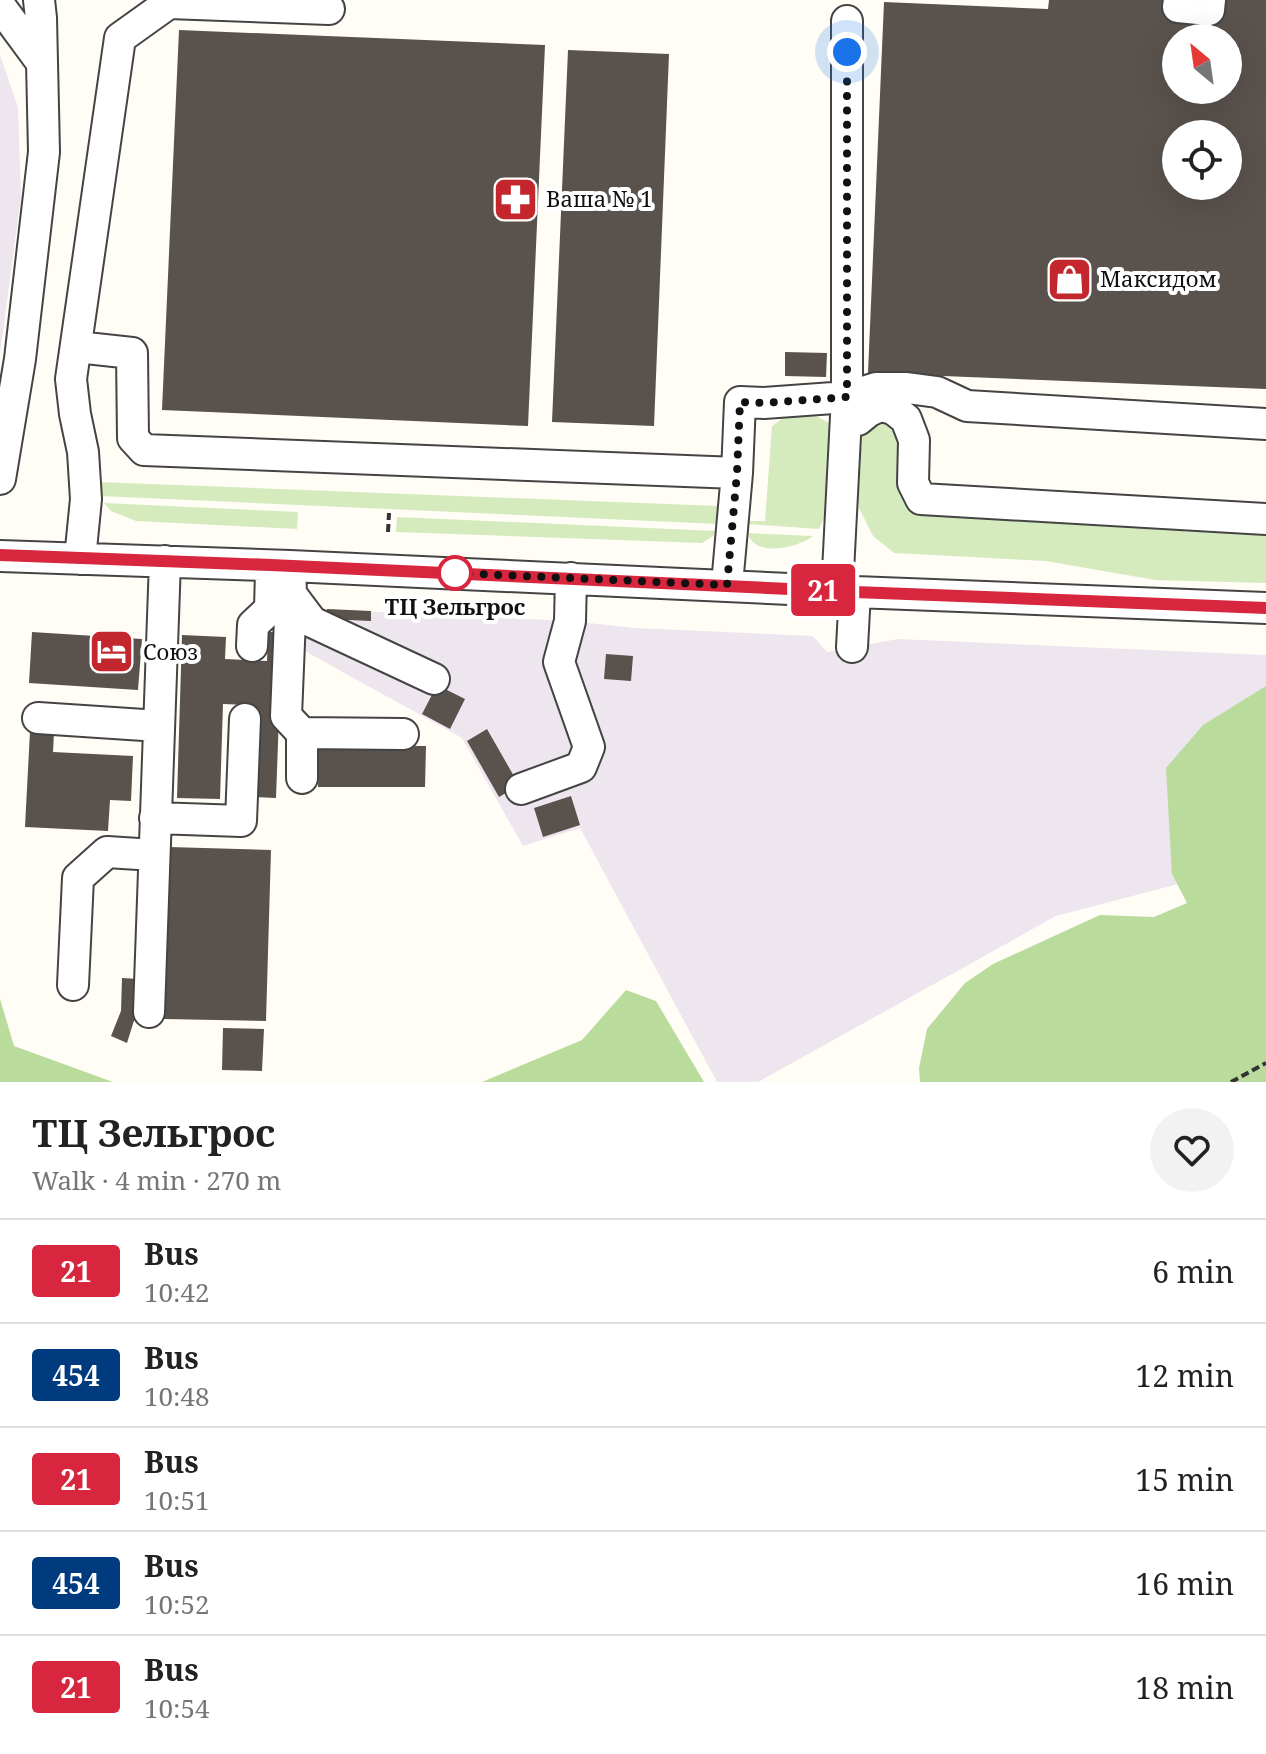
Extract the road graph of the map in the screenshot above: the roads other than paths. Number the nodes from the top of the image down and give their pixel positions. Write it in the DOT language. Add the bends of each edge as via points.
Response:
graph roads {
  1 [pos="39,0"];
  2 [pos="1179,0"];
  3 [pos="1210,0"];
  4 [pos="0,6"];
  5 [pos="329,9"];
  6 [pos="847,21"];
  7 [pos="42,63"];
  8 [pos="77,347"];
  9 [pos="957,376"];
  10 [pos="847,397"];
  11 [pos="967,406"];
  12 [pos="1266,424"];
  13 [pos="845,432"];
  14 [pos="737,473"];
  15 [pos="0,479"];
  16 [pos="1266,519"];
  17 [pos="0,556"];
  18 [pos="80,559"];
  19 [pos="165,561"];
  20 [pos="284,575"];
  21 [pos="571,578"];
  22 [pos="727,585"];
  23 [pos="846,591"];
  24 [pos="1266,608"];
  25 [pos="252,646"];
  26 [pos="852,647"];
  27 [pos="434,679"];
  28 [pos="38,718"];
  29 [pos="245,719"];
  30 [pos="159,726"];
  31 [pos="302,733"];
  32 [pos="403,734"];
  33 [pos="302,778"];
  34 [pos="521,789"];
  35 [pos="155,818"];
  36 [pos="154,855"];
  37 [pos="73,985"];
  38 [pos="149,1012"];
  1 -- 7 [label="street"];
  2 -- 3 [label="street" via="1178,7 1209,10"];
  4 -- 7 [label="street"];
  5 -- 8 [label="street" via="169,3 120,38"];
  6 -- 10 [label="street"];
  7 -- 15 [label="street" via="44,152"];
  8 -- 14 [label="street" via="132,353 133,438 144,450"];
  8 -- 18 [label="street" via="71,379 86,499"];
  9 -- 11 [label="street"];
  10 -- 11 [label="street" via="876,388 907,388 937,392"];
  10 -- 13 [label="street"];
  10 -- 14 [label="street" via="740,402"];
  11 -- 12 [label="street"];
  13 -- 16 [label="street" via="880,406 906,419 914,440 913,483 921,499"];
  13 -- 23 [label="street"];
  14 -- 22 [label="street"];
  17 -- 18 [label="street"];
  18 -- 19 [label="street"];
  19 -- 20 [label="street"];
  19 -- 30 [label="street"];
  20 -- 21 [label="street"];
  20 -- 25 [label="street" via="270,609 253,625"];
  20 -- 27 [label="street" via="312,622"];
  20 -- 31 [label="street" via="286,716"];
  21 -- 22 [label="street"];
  21 -- 34 [label="street" via="570,621 559,662 589,747 581,767"];
  22 -- 23 [label="street"];
  23 -- 24 [label="street"];
  23 -- 26 [label="street"];
  28 -- 30 [label="street"];
  29 -- 35 [label="street" via="241,821"];
  30 -- 35 [label="street"];
  31 -- 32 [label="street"];
  31 -- 33 [label="street"];
  35 -- 36 [label="street"];
  36 -- 37 [label="street" via="107,852 78,878"];
  36 -- 38 [label="street"];
}
